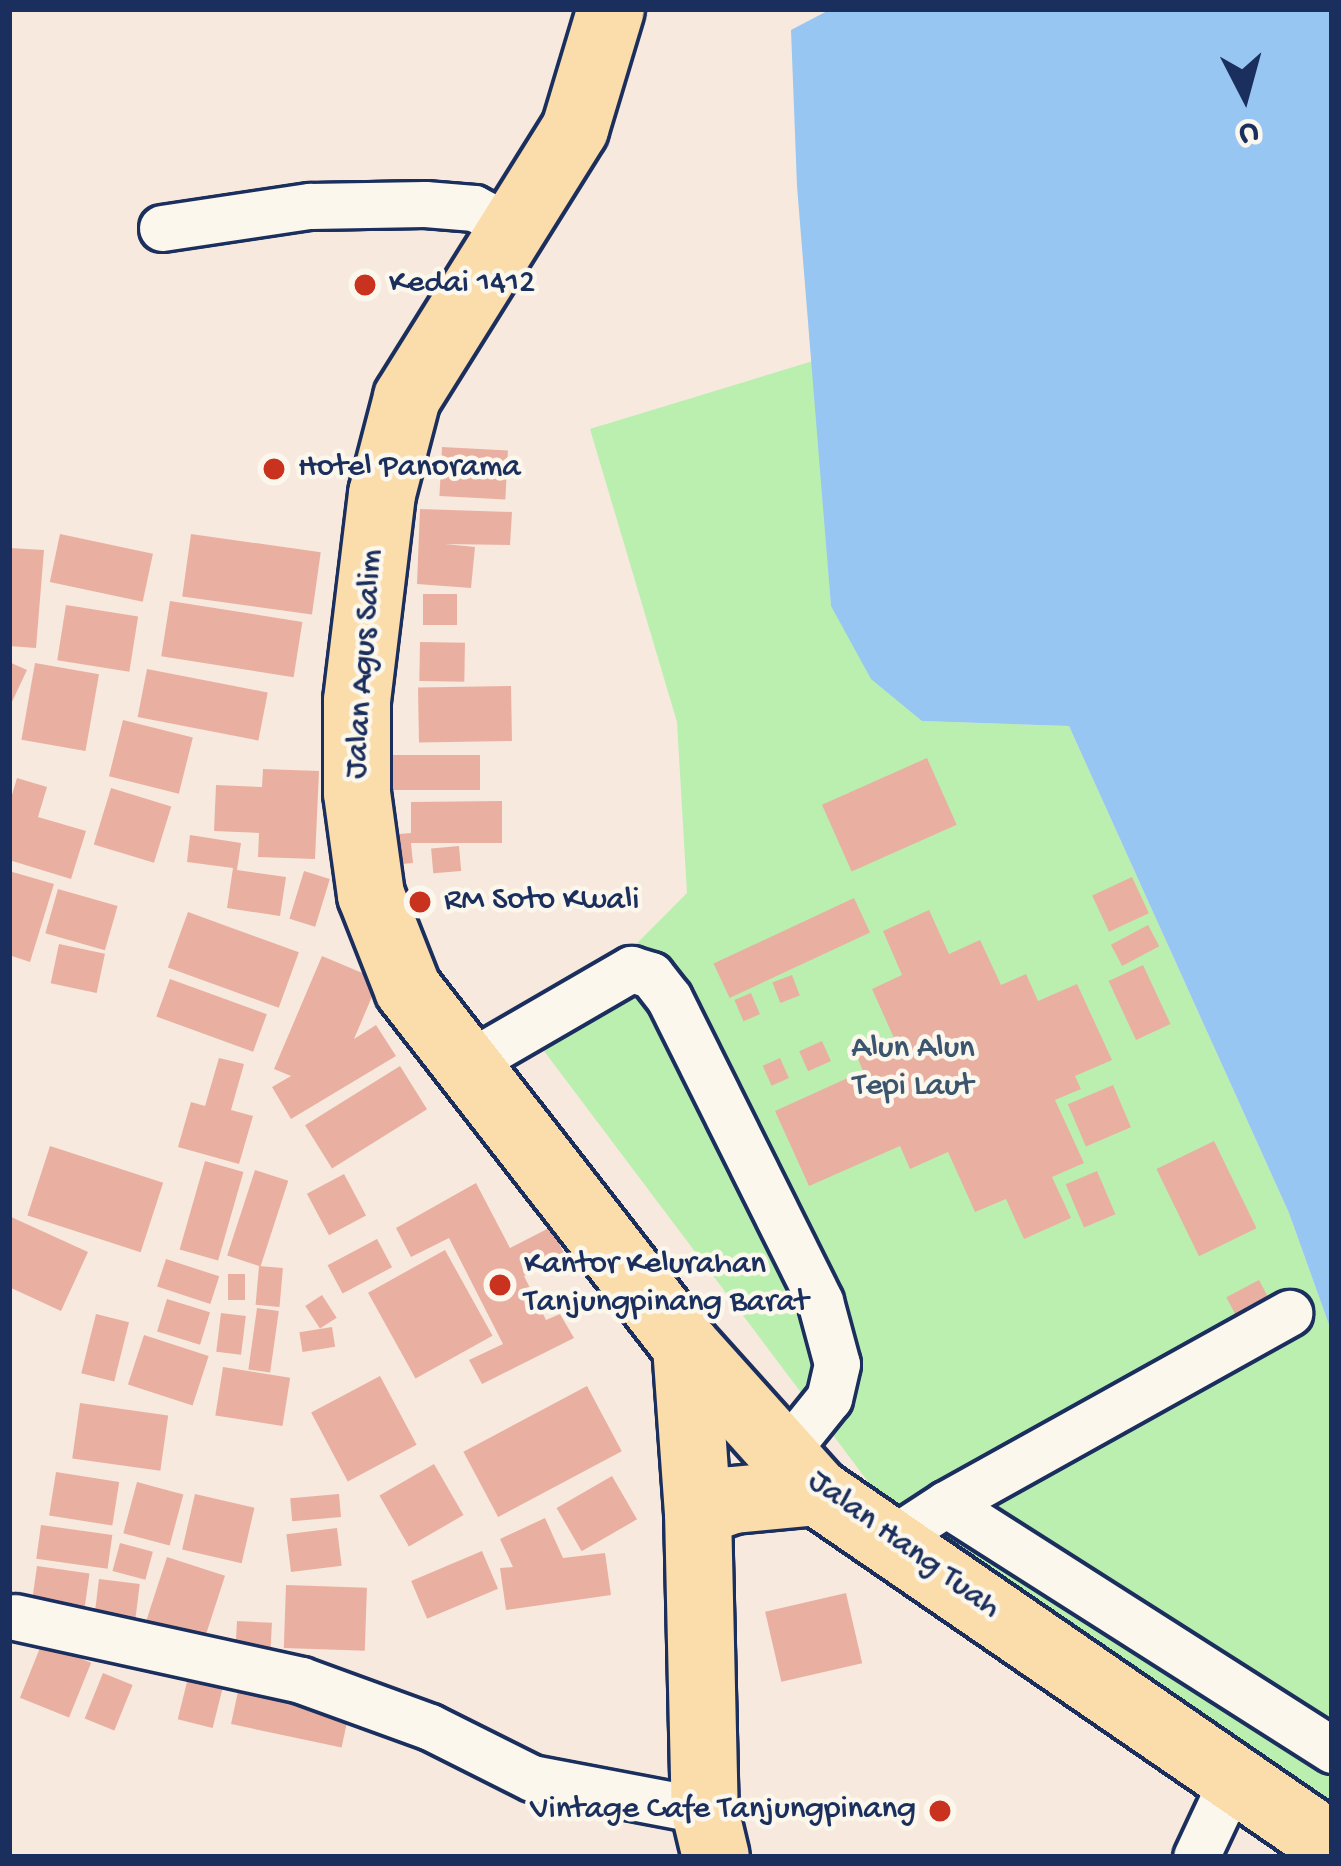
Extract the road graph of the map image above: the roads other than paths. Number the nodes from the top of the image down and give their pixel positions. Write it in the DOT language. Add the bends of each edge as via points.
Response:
graph roads {
  1 [pos="611,9"];
  2 [pos="509,227"];
  3 [pos="162,228"];
  4 [pos="467,1064"];
  5 [pos="1289,1313"];
  6 [pos="686,1346"];
  7 [pos="801,1473"];
  8 [pos="946,1504"];
  9 [pos="698,1512"];
  10 [pos="890,1541"];
  11 [pos="15,1617"];
  12 [pos="1332,1750"];
  13 [pos="1233,1778"];
  14 [pos="711,1834"];
  15 [pos="1332,1846"];
  16 [pos="1196,1857"];
  1 -- 2 [label="highway, Jalan Agus Salim" via="575,129"];
  2 -- 3 [label="street" via="474,208 425,204 310,206"];
  2 -- 4 [label="highway, Jalan Agus Salim" via="407,398 374,538 357,701 357,794 371,896 408,988"];
  4 -- 6 [label="highway, Jalan Agus Salim"];
  4 -- 7 [label="street" via="631,969 660,986 820,1301 837,1364"];
  5 -- 8 [label="street"];
  6 -- 7 [label="highway, Jalan Hang Tuah"];
  6 -- 9 [label="highway"];
  7 -- 9 [label="highway"];
  7 -- 10 [label="highway, Jalan Hang Tuah"];
  8 -- 10 [label="street"];
  8 -- 12 [label="street"];
  9 -- 14 [label="highway"];
  10 -- 13 [label="highway, Jalan Hang Tuah"];
  11 -- 14 [label="street" via="301,1680 430,1726 532,1778"];
  13 -- 15 [label="highway, Jalan Hang Tuah"];
  13 -- 16 [label="street"];
}
